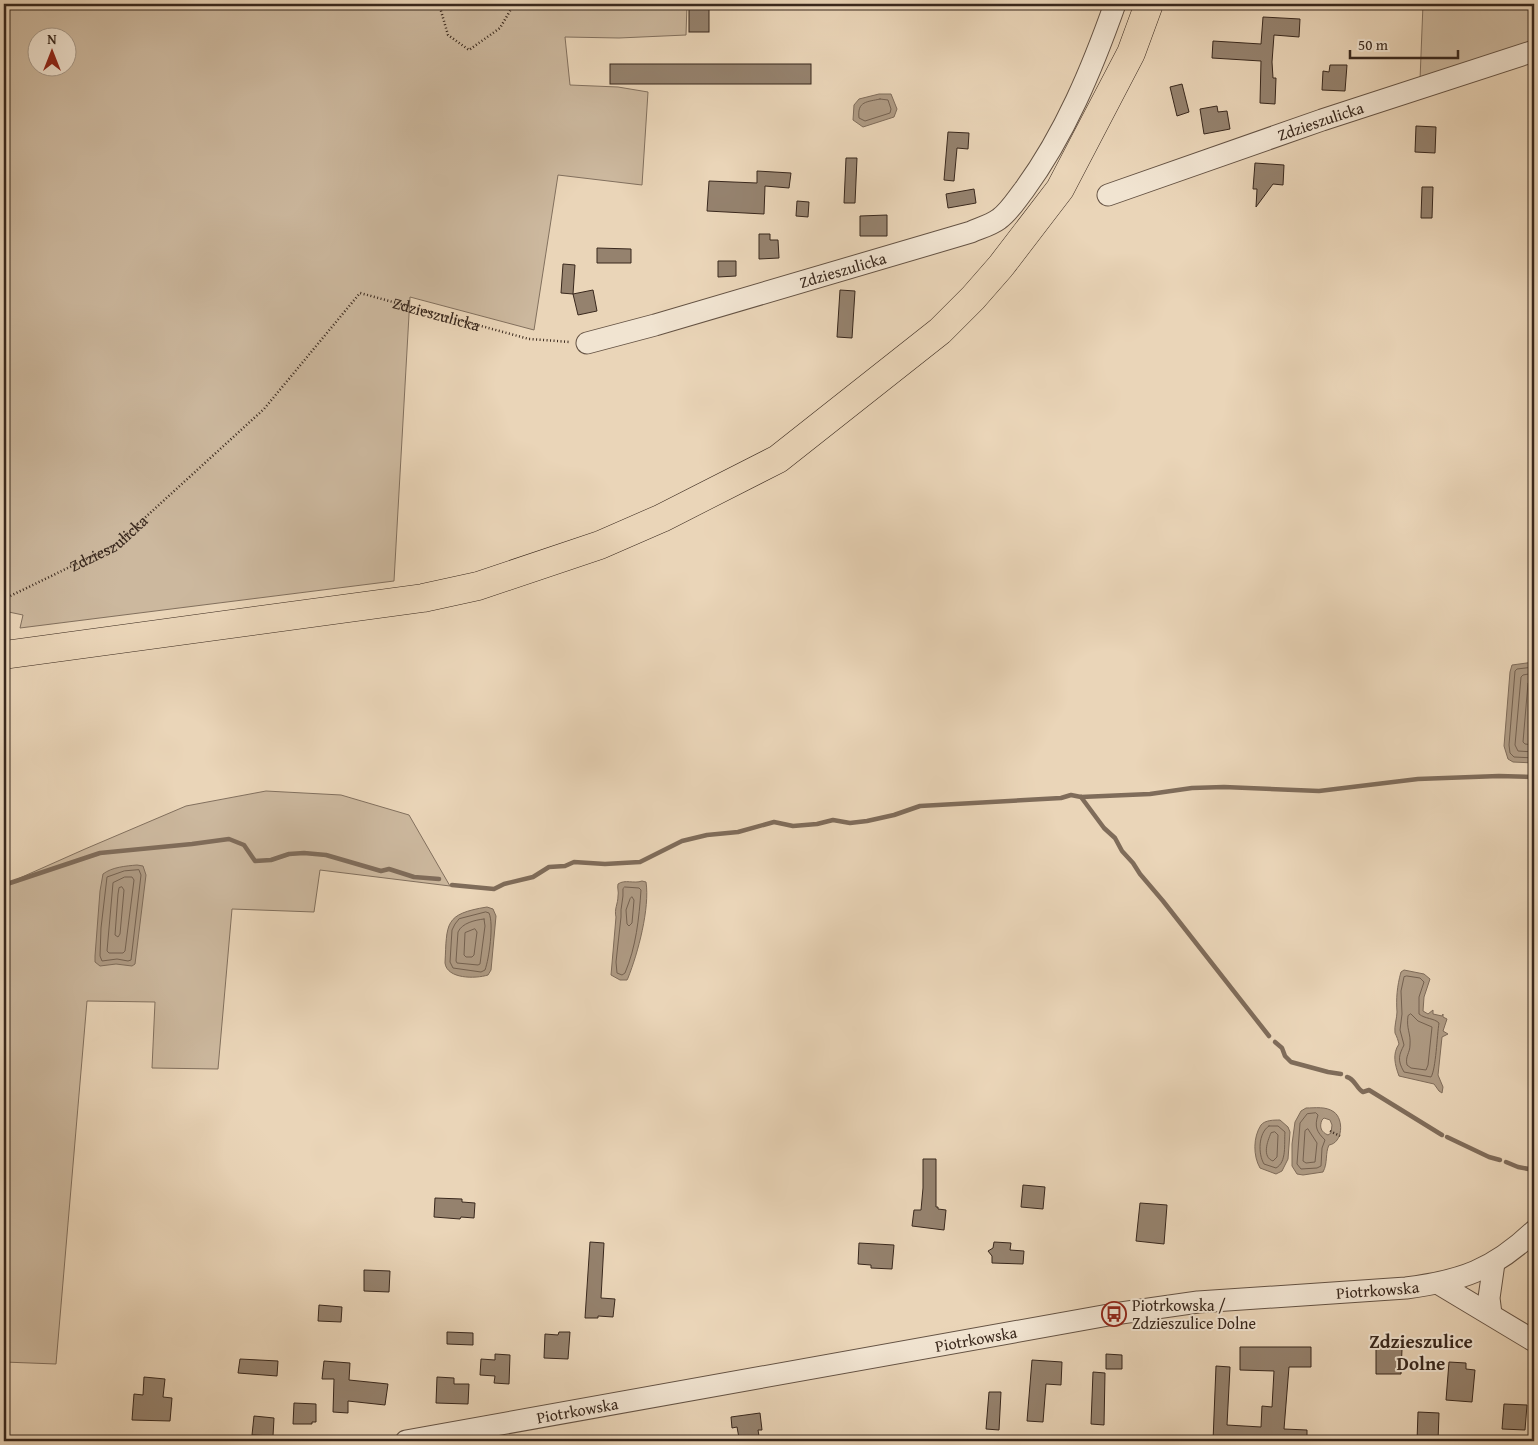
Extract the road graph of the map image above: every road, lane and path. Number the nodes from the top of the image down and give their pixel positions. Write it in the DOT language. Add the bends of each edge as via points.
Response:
graph roads {
  1 [pos="440,4"];
  2 [pos="514,4"];
  3 [pos="1115,4"];
  4 [pos="1149,4"];
  5 [pos="1534,51"];
  6 [pos="1108,195"];
  7 [pos="587,343"];
  8 [pos="4,599"];
  9 [pos="4,655"];
  10 [pos="1330,1131"];
  11 [pos="1340,1136"];
  12 [pos="1534,1231"];
  13 [pos="1494,1263"];
  14 [pos="1439,1284"];
  15 [pos="1492,1314"];
  16 [pos="1534,1341"];
  17 [pos="406,1441"];
  1 -- 2 [label="path" via="448,35 469,50 500,28"];
  3 -- 7 [label="street, Zdzieszulicka" via="1074,106 1039,169 1000,219 971,232"];
  4 -- 9 [label="main road" via="1131,53 1060,188 1001,266 940,331 778,458 662,518 600,544 478,586 423,598"];
  5 -- 6 [label="street, Zdzieszulicka" via="1322,120"];
  7 -- 8 [label="path, Zdzieszulicka" via="529,338 360,294 264,409 114,545"];
  10 -- 11 [label="path"];
  12 -- 13 [label="street, Piotrkowska"];
  13 -- 14 [label="street, Piotrkowska"];
  13 -- 15 [label="street" via="1489,1298"];
  14 -- 15 [label="street"];
  14 -- 17 [label="street, Piotrkowska" via="1198,1302 1114,1314"];
  15 -- 16 [label="street"];
}
